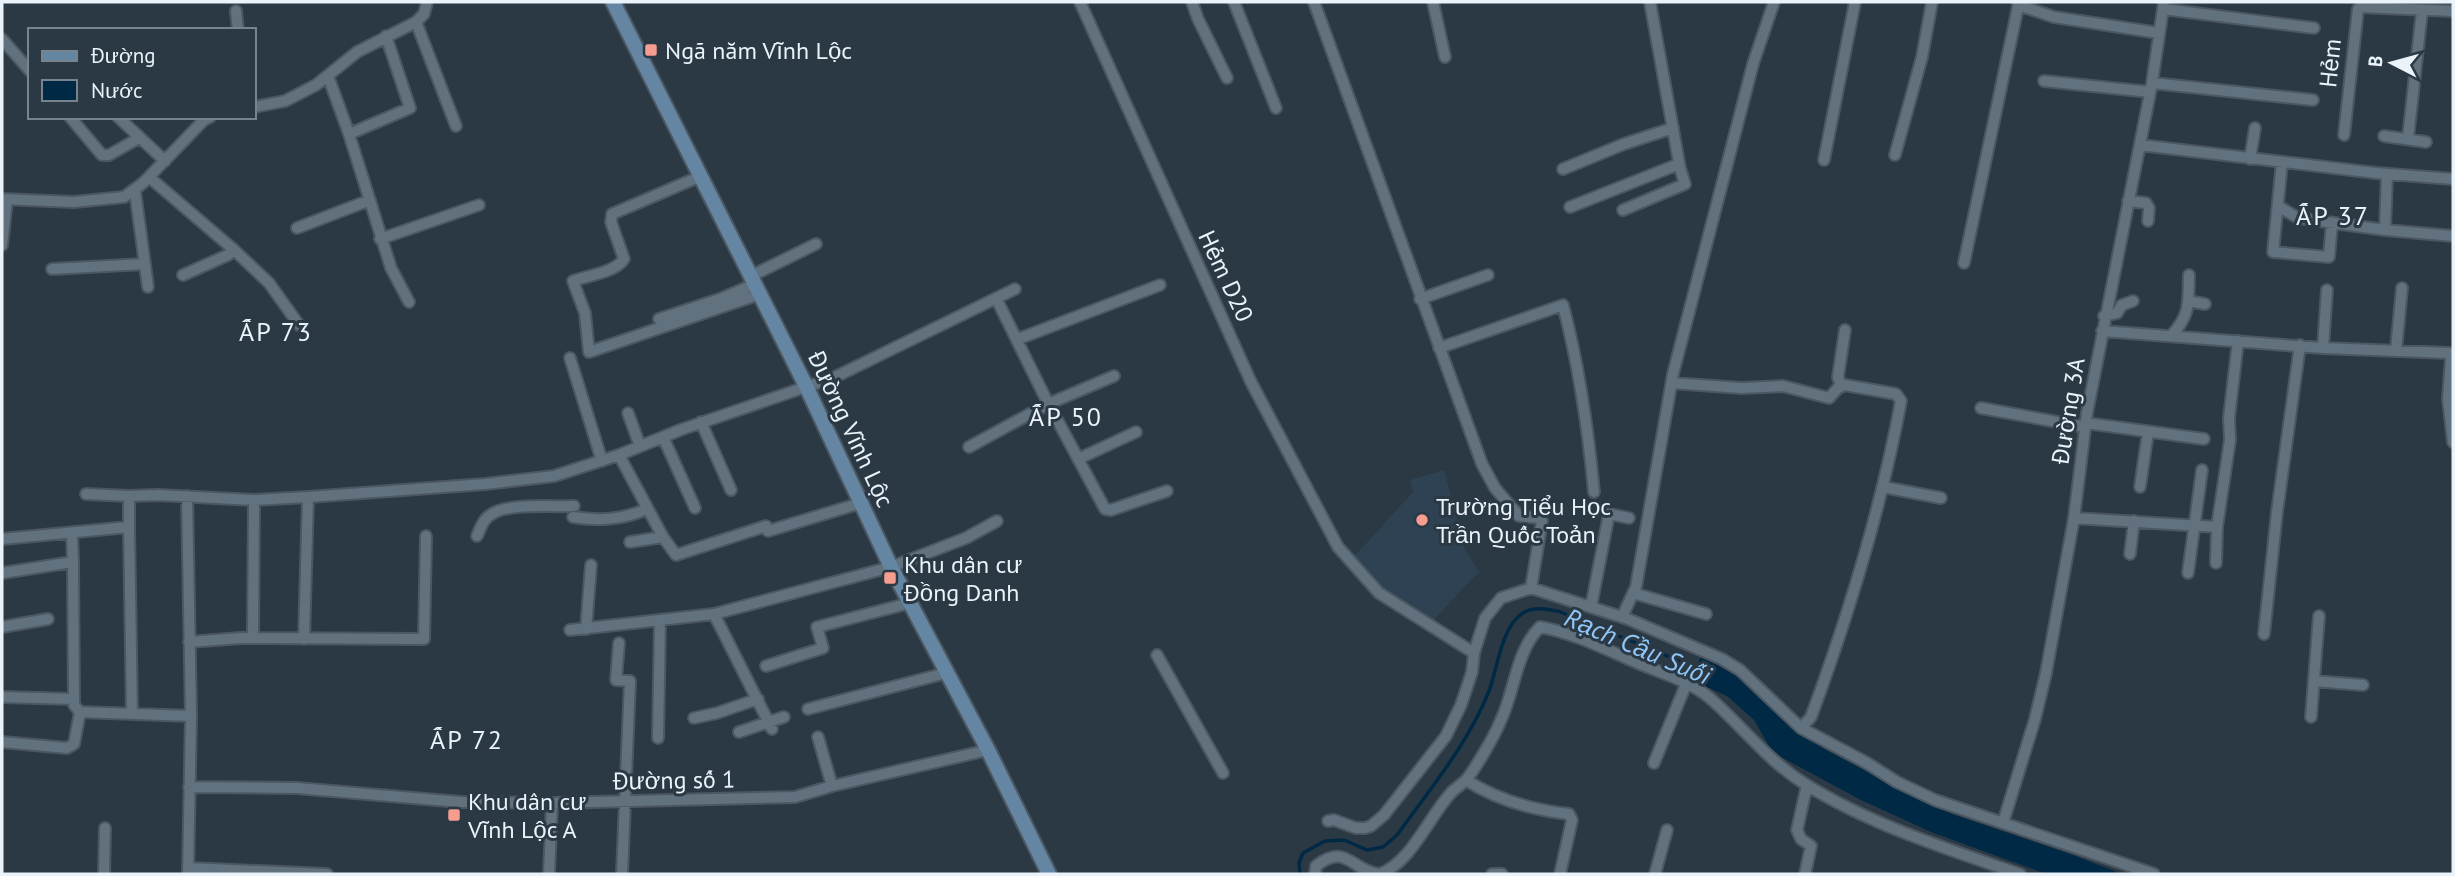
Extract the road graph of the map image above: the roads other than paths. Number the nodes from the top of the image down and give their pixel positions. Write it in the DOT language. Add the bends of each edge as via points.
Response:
graph roads {
  1 [pos="427,2"];
  2 [pos="613,2"];
  3 [pos="1080,2"];
  4 [pos="1192,2"];
  5 [pos="1234,2"];
  6 [pos="1314,2"];
  7 [pos="1433,2"];
  8 [pos="1650,2"];
  9 [pos="1774,2"];
  10 [pos="1855,2"];
  11 [pos="1932,2"];
  12 [pos="2018,4"];
  13 [pos="2162,4"];
  14 [pos="2422,11"];
  15 [pos="2453,11"];
  16 [pos="236,12"];
  17 [pos="416,22"];
  18 [pos="239,28"];
  19 [pos="2314,28"];
  20 [pos="2159,33"];
  21 [pos="386,36"];
  22 [pos="2,38"];
  23 [pos="1445,57"];
  24 [pos="28,69"];
  25 [pos="328,76"];
  26 [pos="1227,78"];
  27 [pos="2044,81"];
  28 [pos="2151,88"];
  29 [pos="2313,100"];
  30 [pos="256,107"];
  31 [pos="1276,108"];
  32 [pos="71,119"];
  33 [pos="120,119"];
  34 [pos="206,119"];
  35 [pos="456,126"];
  36 [pos="1673,128"];
  37 [pos="2255,128"];
  38 [pos="349,134"];
  39 [pos="2344,135"];
  40 [pos="2384,136"];
  41 [pos="139,138"];
  42 [pos="2408,138"];
  43 [pos="2426,142"];
  44 [pos="2140,145"];
  45 [pos="1895,155"];
  46 [pos="2250,159"];
  47 [pos="1824,160"];
  48 [pos="165,161"];
  49 [pos="2282,162"];
  50 [pos="1679,164"];
  51 [pos="1563,169"];
  52 [pos="2387,174"];
  53 [pos="701,176"];
  54 [pos="149,177"];
  55 [pos="2453,179"];
  56 [pos="135,191"];
  57 [pos="4,200"];
  58 [pos="370,201"];
  59 [pos="2128,201"];
  60 [pos="479,205"];
  61 [pos="2278,206"];
  62 [pos="1570,207"];
  63 [pos="1623,210"];
  64 [pos="2148,220"];
  65 [pos="2332,223"];
  66 [pos="296,228"];
  67 [pos="2385,230"];
  68 [pos="2453,236"];
  69 [pos="380,239"];
  70 [pos="816,244"];
  71 [pos="2,245"];
  72 [pos="233,249"];
  73 [pos="1964,263"];
  74 [pos="144,264"];
  75 [pos="52,269"];
  76 [pos="183,275"];
  77 [pos="1488,275"];
  78 [pos="2189,275"];
  79 [pos="756,284"];
  80 [pos="1160,285"];
  81 [pos="148,287"];
  82 [pos="2402,288"];
  83 [pos="1015,289"];
  84 [pos="2328,290"];
  85 [pos="996,298"];
  86 [pos="1420,299"];
  87 [pos="2133,301"];
  88 [pos="2188,301"];
  89 [pos="409,302"];
  90 [pos="2205,304"];
  91 [pos="2105,316"];
  92 [pos="660,319"];
  93 [pos="299,325"];
  94 [pos="1845,330"];
  95 [pos="2102,331"];
  96 [pos="2171,336"];
  97 [pos="1017,339"];
  98 [pos="2238,341"];
  99 [pos="2300,345"];
  100 [pos="1439,348"];
  101 [pos="2323,348"];
  102 [pos="2396,350"];
  103 [pos="570,358"];
  104 [pos="2452,369"];
  105 [pos="1114,376"];
  106 [pos="1672,383"];
  107 [pos="806,386"];
  108 [pos="1841,386"];
  109 [pos="2451,392"];
  110 [pos="1048,404"];
  111 [pos="1982,408"];
  112 [pos="628,413"];
  113 [pos="702,422"];
  114 [pos="2086,425"];
  115 [pos="1136,432"];
  116 [pos="2148,432"];
  117 [pos="663,437"];
  118 [pos="2204,439"];
  119 [pos="2453,442"];
  120 [pos="640,446"];
  121 [pos="969,447"];
  122 [pos="619,455"];
  123 [pos="1078,459"];
  124 [pos="602,461"];
  125 [pos="2202,470"];
  126 [pos="1883,487"];
  127 [pos="2140,487"];
  128 [pos="731,490"];
  129 [pos="1167,491"];
  130 [pos="1594,492"];
  131 [pos="86,495"];
  132 [pos="129,496"];
  133 [pos="187,496"];
  134 [pos="308,497"];
  135 [pos="1941,498"];
  136 [pos="254,500"];
  137 [pos="861,503"];
  138 [pos="695,508"];
  139 [pos="647,509"];
  140 [pos="1629,518"];
  141 [pos="2074,518"];
  142 [pos="2134,521"];
  143 [pos="997,522"];
  144 [pos="2193,526"];
  145 [pos="129,527"];
  146 [pos="2217,527"];
  147 [pos="72,533"];
  148 [pos="426,536"];
  149 [pos="477,536"];
  150 [pos="663,537"];
  151 [pos="2,539"];
  152 [pos="629,542"];
  153 [pos="2130,554"];
  154 [pos="73,562"];
  155 [pos="2216,563"];
  156 [pos="591,565"];
  157 [pos="891,567"];
  158 [pos="2,573"];
  159 [pos="2188,573"];
  160 [pos="1531,588"];
  161 [pos="1633,593"];
  162 [pos="910,603"];
  163 [pos="1591,607"];
  164 [pos="714,614"];
  165 [pos="1706,614"];
  166 [pos="2319,616"];
  167 [pos="1622,617"];
  168 [pos="48,619"];
  169 [pos="660,621"];
  170 [pos="2,627"];
  171 [pos="586,629"];
  172 [pos="570,631"];
  173 [pos="2264,634"];
  174 [pos="253,638"];
  175 [pos="304,639"];
  176 [pos="189,642"];
  177 [pos="619,643"];
  178 [pos="1474,653"];
  179 [pos="1157,655"];
  180 [pos="765,666"];
  181 [pos="946,673"];
  182 [pos="2314,681"];
  183 [pos="1687,682"];
  184 [pos="2363,685"];
  185 [pos="2,697"];
  186 [pos="74,699"];
  187 [pos="758,699"];
  188 [pos="808,709"];
  189 [pos="80,712"];
  190 [pos="132,714"];
  191 [pos="191,716"];
  192 [pos="2311,716"];
  193 [pos="784,717"];
  194 [pos="694,718"];
  195 [pos="770,726"];
  196 [pos="1801,728"];
  197 [pos="739,732"];
  198 [pos="818,737"];
  199 [pos="658,738"];
  200 [pos="2,741"];
  201 [pos="988,750"];
  202 [pos="1654,762"];
  203 [pos="1223,773"];
  204 [pos="1466,780"];
  205 [pos="1807,785"];
  206 [pos="832,786"];
  207 [pos="189,787"];
  208 [pos="624,802"];
  209 [pos="552,803"];
  210 [pos="1328,821"];
  211 [pos="2003,823"];
  212 [pos="105,828"];
  213 [pos="1667,830"];
  214 [pos="188,871"];
  215 [pos="104,874"];
  216 [pos="327,874"];
  217 [pos="549,874"];
  218 [pos="622,874"];
  219 [pos="1049,874"];
  220 [pos="1315,874"];
  221 [pos="1379,874"];
  222 [pos="1492,874"];
  223 [pos="1502,874"];
  224 [pos="1560,874"];
  225 [pos="1655,874"];
  226 [pos="1805,874"];
  227 [pos="2020,874"];
  228 [pos="2154,874"];
  1 -- 17 [label="street"];
  2 -- 53 [label="main road, Đường Vĩnh Lộc"];
  3 -- 178 [label="street, Hẻm D20" via="1251,382 1338,547 1379,593"];
  4 -- 26 [label="street"];
  5 -- 31 [label="street"];
  6 -- 86 [label="street"];
  7 -- 23 [label="street"];
  8 -- 36 [label="street"];
  9 -- 106 [label="street"];
  10 -- 47 [label="street"];
  11 -- 45 [label="street"];
  12 -- 20 [label="street" via="2054,17"];
  12 -- 73 [label="street"];
  13 -- 19 [label="street"];
  13 -- 20 [label="street, Đường 3A"];
  14 -- 15 [label="street, Hẻm"];
  14 -- 39 [label="street, Hẻm" via="2358,9"];
  14 -- 42 [label="street"];
  16 -- 18 [label="street"];
  17 -- 21 [label="street"];
  17 -- 35 [label="street"];
  20 -- 28 [label="street, Đường 3A"];
  21 -- 25 [label="street"];
  21 -- 38 [label="street" via="410,108"];
  22 -- 24 [label="street"];
  25 -- 30 [label="street" via="285,101"];
  25 -- 38 [label="street"];
  27 -- 28 [label="street"];
  28 -- 29 [label="street"];
  28 -- 44 [label="street, Đường 3A"];
  32 -- 41 [label="street" via="102,155"];
  33 -- 41 [label="street"];
  34 -- 48 [label="street"];
  36 -- 50 [label="street"];
  36 -- 51 [label="street"];
  37 -- 46 [label="street"];
  38 -- 58 [label="street"];
  40 -- 42 [label="street"];
  41 -- 48 [label="street"];
  42 -- 43 [label="street"];
  44 -- 46 [label="street"];
  44 -- 59 [label="street, Đường 3A"];
  46 -- 49 [label="street"];
  48 -- 54 [label="street"];
  49 -- 52 [label="street"];
  49 -- 61 [label="street"];
  50 -- 62 [label="street"];
  50 -- 63 [label="street" via="1685,184"];
  52 -- 55 [label="street"];
  52 -- 67 [label="street"];
  53 -- 79 [label="main road, Đường Vĩnh Lộc"];
  53 -- 79 [label="street" via="612,214 624,259 612,269 573,281 585,313 589,352"];
  54 -- 56 [label="street"];
  54 -- 72 [label="street"];
  56 -- 57 [label="street" via="107,200"];
  56 -- 74 [label="street"];
  57 -- 71 [label="street"];
  58 -- 66 [label="street"];
  58 -- 69 [label="street"];
  59 -- 64 [label="street" via="2146,203"];
  59 -- 91 [label="street, Đường 3A"];
  60 -- 69 [label="street"];
  61 -- 65 [label="street" via="2298,218"];
  61 -- 65 [label="street" via="2273,252 2329,257"];
  65 -- 67 [label="street"];
  67 -- 68 [label="street"];
  69 -- 89 [label="street"];
  70 -- 79 [label="street"];
  72 -- 76 [label="street"];
  72 -- 93 [label="street" via="269,283"];
  74 -- 75 [label="street"];
  74 -- 81 [label="street"];
  77 -- 86 [label="street"];
  78 -- 88 [label="street"];
  79 -- 92 [label="street"];
  79 -- 107 [label="main road, Đường Vĩnh Lộc"];
  80 -- 97 [label="street"];
  82 -- 102 [label="street"];
  83 -- 85 [label="street"];
  84 -- 101 [label="street"];
  85 -- 97 [label="street"];
  85 -- 107 [label="street" via="835,377"];
  86 -- 100 [label="street"];
  87 -- 91 [label="street"];
  88 -- 90 [label="street"];
  88 -- 96 [label="street" via="2183,323"];
  91 -- 95 [label="street, Đường 3A"];
  94 -- 108 [label="street" via="1838,377"];
  95 -- 96 [label="street"];
  95 -- 114 [label="street, Đường 3A"];
  96 -- 98 [label="street"];
  97 -- 110 [label="street"];
  98 -- 99 [label="street"];
  98 -- 146 [label="street"];
  99 -- 101 [label="street"];
  99 -- 173 [label="street"];
  100 -- 130 [label="street" via="1563,305 1575,351"];
  100 -- 160 [label="street" via="1492,482 1521,517 1542,521"];
  101 -- 102 [label="street"];
  102 -- 104 [label="street" via="2449,353"];
  103 -- 124 [label="street"];
  104 -- 109 [label="street"];
  105 -- 110 [label="street"];
  106 -- 108 [label="street" via="1783,386 1829,398"];
  106 -- 161 [label="street"];
  107 -- 113 [label="street"];
  107 -- 137 [label="main road, Đường Vĩnh Lộc"];
  108 -- 126 [label="street" via="1896,394 1901,401"];
  109 -- 119 [label="street"];
  110 -- 121 [label="street"];
  110 -- 123 [label="street"];
  111 -- 114 [label="street"];
  112 -- 120 [label="street"];
  113 -- 117 [label="street"];
  113 -- 128 [label="street"];
  114 -- 116 [label="street"];
  114 -- 141 [label="street, Đường 3A"];
  115 -- 123 [label="street"];
  116 -- 118 [label="street"];
  116 -- 127 [label="street"];
  117 -- 120 [label="street"];
  117 -- 138 [label="street"];
  120 -- 122 [label="street"];
  122 -- 124 [label="street"];
  122 -- 139 [label="street"];
  123 -- 129 [label="street" via="1105,509"];
  124 -- 134 [label="street" via="554,475 485,484"];
  125 -- 144 [label="street"];
  126 -- 135 [label="street"];
  126 -- 196 [label="street" via="1822,688 1811,717"];
  131 -- 132 [label="street"];
  132 -- 133 [label="street"];
  132 -- 145 [label="street"];
  133 -- 136 [label="street"];
  133 -- 176 [label="street"];
  134 -- 136 [label="street"];
  134 -- 175 [label="street"];
  136 -- 174 [label="street"];
  137 -- 150 [label="street" via="768,531 766,526 676,555"];
  137 -- 157 [label="main road, Đường Vĩnh Lộc"];
  139 -- 149 [label="street" via="610,520 573,511 505,509 484,521"];
  139 -- 150 [label="street"];
  140 -- 163 [label="street" via="1609,513"];
  141 -- 142 [label="street"];
  141 -- 211 [label="street, Đường 3A" via="2035,719"];
  142 -- 144 [label="street"];
  142 -- 153 [label="street"];
  143 -- 157 [label="street"];
  144 -- 146 [label="street"];
  144 -- 159 [label="street"];
  145 -- 147 [label="street"];
  145 -- 190 [label="street"];
  146 -- 155 [label="street"];
  147 -- 151 [label="street"];
  147 -- 154 [label="street"];
  148 -- 175 [label="street" via="424,639"];
  150 -- 152 [label="street"];
  154 -- 158 [label="street"];
  154 -- 186 [label="street"];
  156 -- 171 [label="street"];
  157 -- 162 [label="main road, Đường Vĩnh Lộc"];
  157 -- 164 [label="street"];
  160 -- 163 [label="street"];
  160 -- 178 [label="street" via="1494,605 1482,624"];
  161 -- 165 [label="street"];
  161 -- 167 [label="street"];
  162 -- 180 [label="street" via="817,627 823,648"];
  162 -- 181 [label="main road, Đường Vĩnh Lộc"];
  163 -- 167 [label="street"];
  164 -- 169 [label="street"];
  164 -- 187 [label="street"];
  166 -- 182 [label="street"];
  167 -- 196 [label="street" via="1740,670"];
  168 -- 170 [label="street"];
  169 -- 171 [label="street"];
  169 -- 199 [label="street"];
  171 -- 172 [label="street"];
  174 -- 175 [label="street"];
  174 -- 176 [label="street"];
  176 -- 191 [label="street"];
  177 -- 208 [label="street" via="616,680 630,681"];
  178 -- 210 [label="street" via="1475,669 1446,736 1384,815 1364,828"];
  179 -- 203 [label="street"];
  181 -- 188 [label="street"];
  181 -- 201 [label="main road, Đường Vĩnh Lộc"];
  182 -- 184 [label="street"];
  182 -- 192 [label="street"];
  183 -- 202 [label="street"];
  183 -- 204 [label="street" via="1541,627 1511,675 1514,684 1501,721"];
  183 -- 205 [label="street" via="1710,698 1779,766"];
  185 -- 186 [label="street"];
  186 -- 189 [label="street"];
  187 -- 194 [label="street"];
  187 -- 195 [label="street"];
  189 -- 190 [label="street"];
  189 -- 200 [label="street" via="74,744 67,748"];
  190 -- 191 [label="street"];
  191 -- 207 [label="street"];
  193 -- 195 [label="street"];
  195 -- 197 [label="street"];
  196 -- 211 [label="street" via="1922,794"];
  198 -- 206 [label="street"];
  201 -- 206 [label="street, Đường số 1"];
  201 -- 219 [label="main road, Đường Vĩnh Lộc"];
  204 -- 221 [label="street" via="1389,871"];
  204 -- 224 [label="street" via="1541,811 1569,814 1572,820"];
  205 -- 226 [label="street" via="1797,830 1811,846"];
  205 -- 227 [label="street" via="1920,839"];
  206 -- 208 [label="street, Đường số 1" via="795,797"];
  207 -- 209 [label="street, Đường số 1" via="297,788 460,802"];
  207 -- 214 [label="street"];
  208 -- 209 [label="street, Đường số 1"];
  208 -- 218 [label="street"];
  209 -- 217 [label="street"];
  211 -- 228 [label="street"];
  212 -- 215 [label="street"];
  213 -- 225 [label="street"];
  214 -- 216 [label="street"];
  220 -- 221 [label="street" via="1316,866 1328,857 1340,856"];
  222 -- 223 [label="street"];
}
